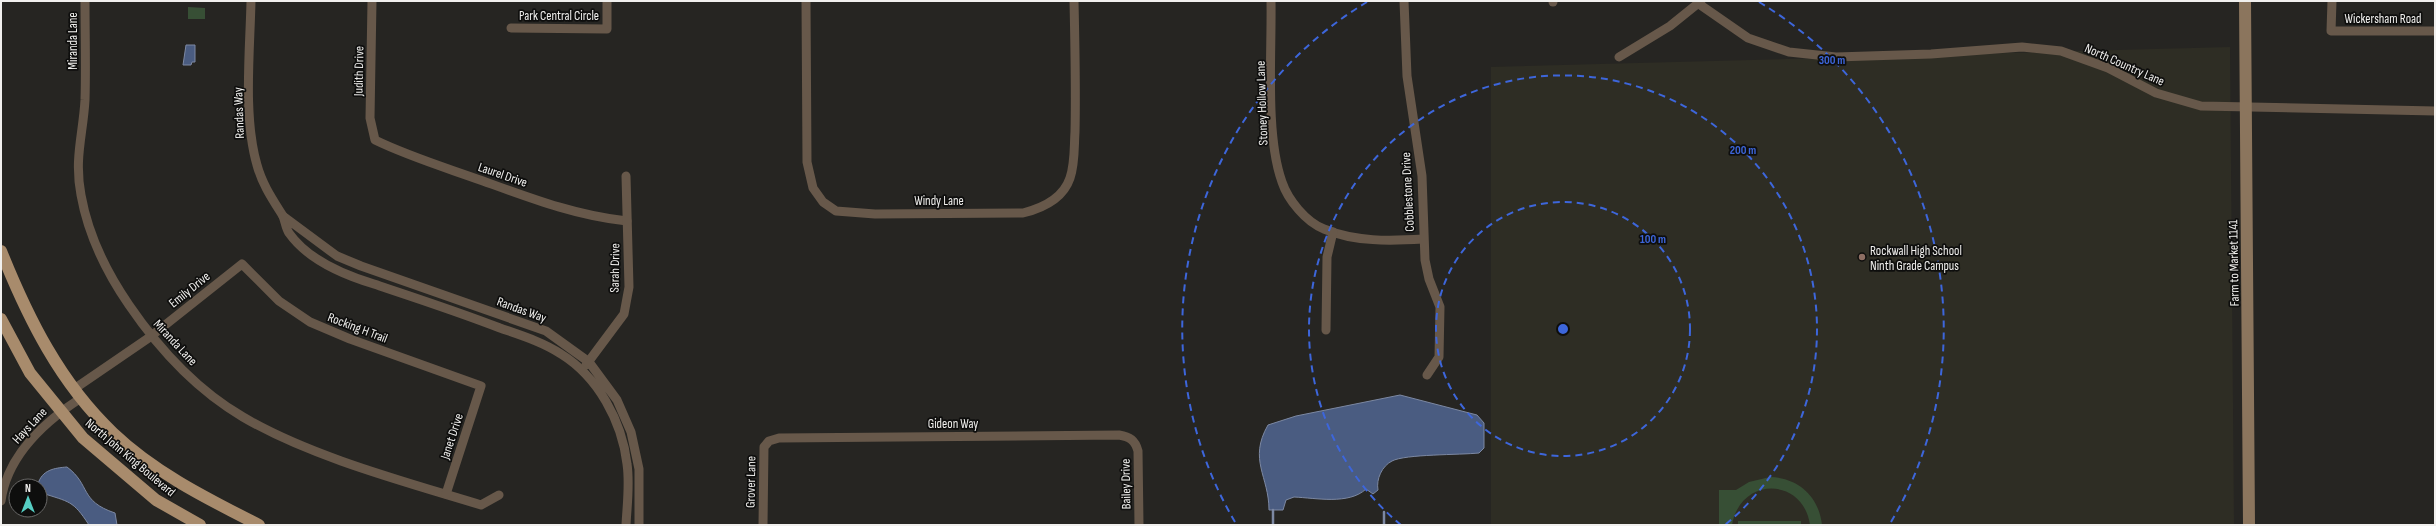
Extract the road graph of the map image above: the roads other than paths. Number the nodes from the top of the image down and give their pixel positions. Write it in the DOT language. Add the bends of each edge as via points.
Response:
graph roads {
  1 [pos="85,1"];
  2 [pos="251,1"];
  3 [pos="372,1"];
  4 [pos="607,1"];
  5 [pos="806,1"];
  6 [pos="1074,1"];
  7 [pos="1271,1"];
  8 [pos="1404,1"];
  9 [pos="2244,1"];
  10 [pos="2332,1"];
  11 [pos="1700,2"];
  12 [pos="511,28"];
  13 [pos="2435,31"];
  14 [pos="1619,57"];
  15 [pos="2245,107"];
  16 [pos="2435,111"];
  17 [pos="374,140"];
  18 [pos="626,176"];
  19 [pos="283,216"];
  20 [pos="627,221"];
  21 [pos="1333,232"];
  22 [pos="1423,239"];
  23 [pos="1,251"];
  24 [pos="242,264"];
  25 [pos="1,320"];
  26 [pos="1326,330"];
  27 [pos="150,337"];
  28 [pos="589,362"];
  29 [pos="582,369"];
  30 [pos="1426,374"];
  31 [pos="481,386"];
  32 [pos="77,393"];
  33 [pos="60,412"];
  34 [pos="769,441"];
  35 [pos="1135,442"];
  36 [pos="446,494"];
  37 [pos="499,495"];
  38 [pos="1,501"];
  39 [pos="200,525"];
  40 [pos="259,525"];
  41 [pos="626,525"];
  42 [pos="639,525"];
  43 [pos="763,525"];
  44 [pos="1139,525"];
  45 [pos="2249,525"];
  1 -- 27 [label="street, Miranda Lane" via="85,101 77,159 81,196 97,246 118,289"];
  2 -- 19 [label="street, Randas Way" via="250,136 257,166"];
  3 -- 17 [label="street, Judith Drive" via="370,118"];
  4 -- 12 [label="street, Park Central Circle" via="607,29"];
  5 -- 6 [label="street, Windy Lane" via="807,146 810,180 823,202 836,211 875,214 1023,213 1039,209 1061,193 1070,178 1073,164"];
  7 -- 21 [label="street, Stoney Hollow Lane" via="1272,136 1282,183 1300,212 1322,229"];
  8 -- 22 [label="street, Cobblestone Drive" via="1407,76 1422,176"];
  9 -- 15 [label="street, Farm to Market 1141"];
  10 -- 13 [label="street, Wickersham Road" via="2331,31"];
  11 -- 14 [label="street" via="1670,26"];
  11 -- 15 [label="street, North Country Lane" via="1748,38 1789,52 1836,57 1931,54 2022,47 2061,51 2108,68 2156,93 2201,106"];
  15 -- 16 [label="street, North Country Lane"];
  15 -- 45 [label="street, Farm to Market 1141"];
  17 -- 20 [label="street, Laurel Drive" via="400,152 538,200 596,218"];
  18 -- 20 [label="street, Sarah Drive"];
  19 -- 28 [label="street, Randas Way" via="337,256 546,331"];
  19 -- 29 [label="street, Randas Way" via="289,233 312,254 334,268 540,343 561,353"];
  20 -- 28 [label="street, Sarah Drive" via="629,287 624,314"];
  21 -- 22 [label="street, Stoney Hollow Lane" via="1384,241"];
  21 -- 26 [label="street" via="1327,257"];
  22 -- 30 [label="street, Cobblestone Drive" via="1429,279 1440,307 1441,320 1439,357"];
  23 -- 32 [label="main road, North John King Boulevard" via="21,301 50,355"];
  24 -- 27 [label="street, Emily Drive"];
  24 -- 31 [label="street, Rocking H Trail" via="279,301 310,322"];
  25 -- 33 [label="main road, North John King Boulevard" via="30,373"];
  27 -- 32 [label="street, Emily Drive"];
  27 -- 36 [label="street, Miranda Lane" via="215,398 243,417 341,460"];
  28 -- 29 [label="street, Sarah Drive"];
  28 -- 42 [label="street, Randas Way" via="617,400 631,432 639,469"];
  29 -- 41 [label="street, Randas Way" via="607,403 620,431 627,464"];
  31 -- 36 [label="street, Janet Drive"];
  32 -- 33 [label="street, Hays Lane"];
  32 -- 40 [label="main road, North John King Boulevard" via="113,433 146,459 194,492"];
  33 -- 38 [label="street, Hays Lane" via="22,450 3,484"];
  33 -- 39 [label="main road, North John King Boulevard" via="83,438 156,500"];
  34 -- 35 [label="street, Gideon Way" via="791,437 1119,435"];
  34 -- 43 [label="street, Grover Lane" via="764,447 763,458"];
  35 -- 44 [label="street, Bailey Drive" via="1138,451"];
  36 -- 37 [label="street, Miranda Lane" via="481,505"];
}
